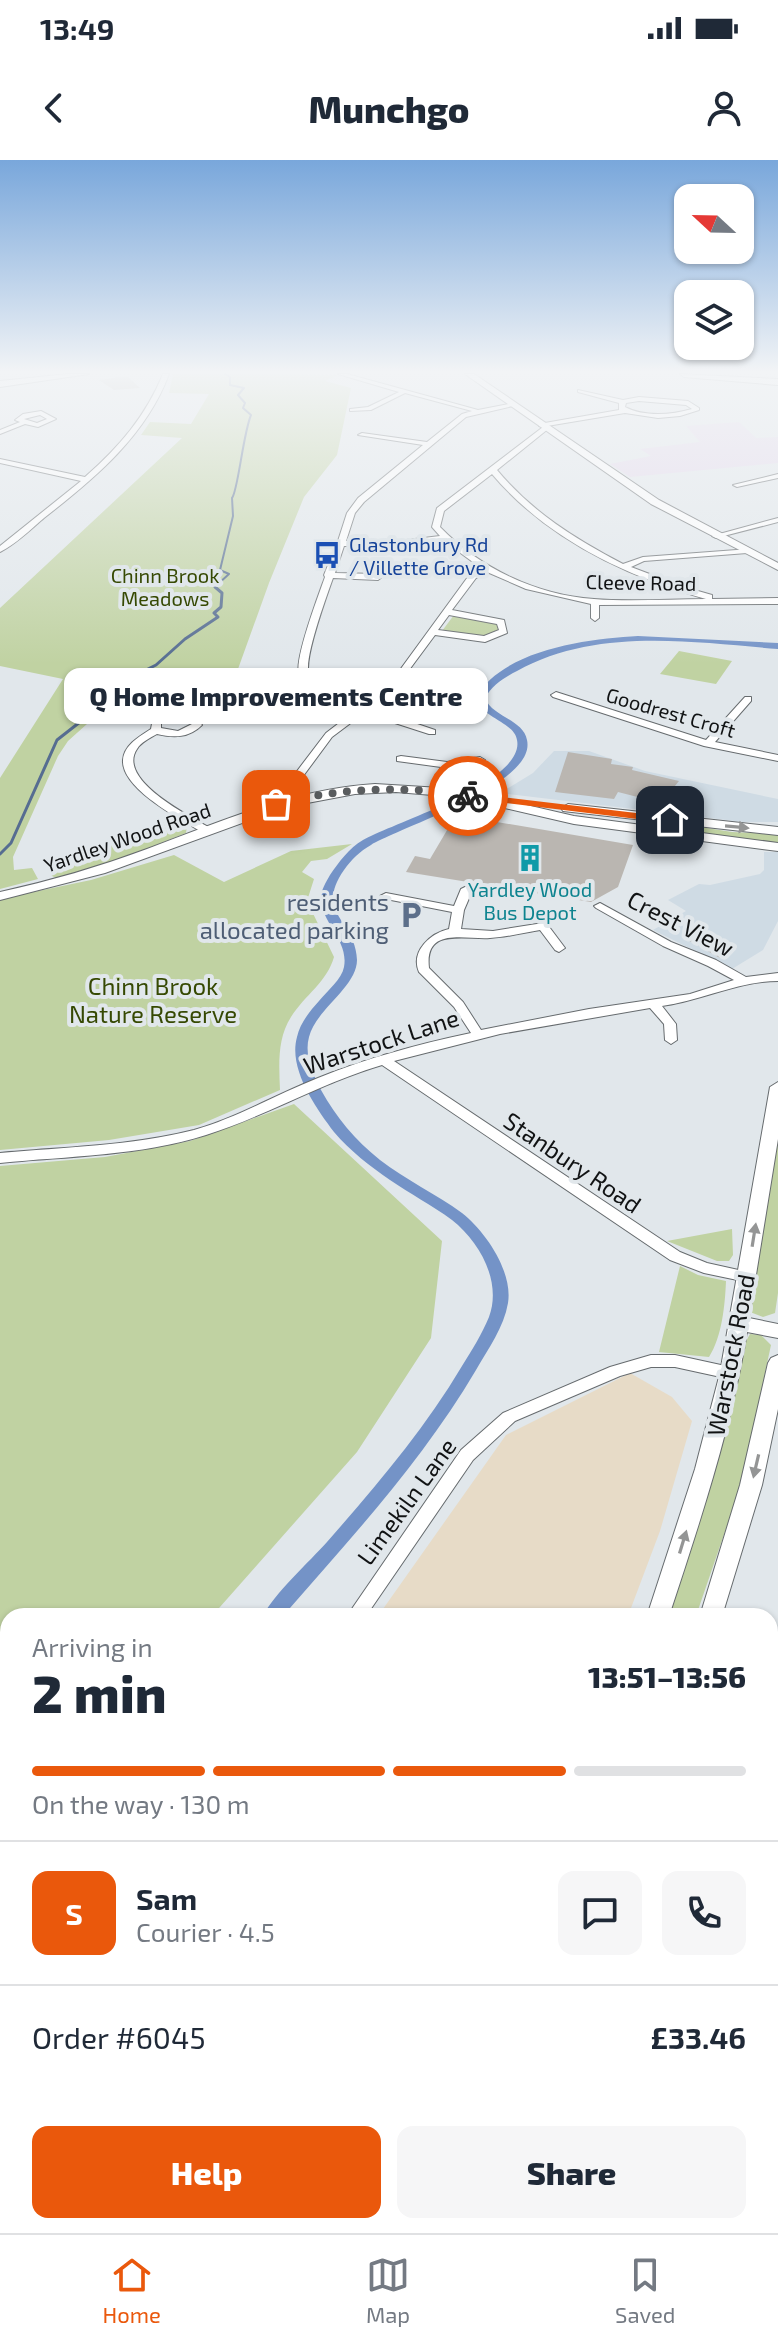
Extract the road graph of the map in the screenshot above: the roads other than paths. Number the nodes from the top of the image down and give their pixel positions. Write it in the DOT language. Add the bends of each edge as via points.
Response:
graph roads {
  1 [pos="45,471"];
  2 [pos="93,471"];
  3 [pos="396,471"];
  4 [pos="490,471"];
  5 [pos="494,471"];
  6 [pos="609,471"];
  7 [pos="778,476"];
  8 [pos="84,479"];
  9 [pos="734,486"];
  10 [pos="778,520"];
  11 [pos="716,536"];
  12 [pos="446,538"];
  13 [pos="338,543"];
  14 [pos="0,550"];
  15 [pos="747,551"];
  16 [pos="625,566"];
  17 [pos="778,567"];
  18 [pos="487,568"];
  19 [pos="328,575"];
  20 [pos="378,577"];
  21 [pos="675,586"];
  22 [pos="778,601"];
  23 [pos="595,602"];
  24 [pos="669,602"];
  25 [pos="731,602"];
  26 [pos="448,612"];
  27 [pos="595,618"];
  28 [pos="433,632"];
  29 [pos="556,695"];
  30 [pos="748,699"];
  31 [pos="362,710"];
  32 [pos="156,730"];
  33 [pos="432,732"];
  34 [pos="708,744"];
  35 [pos="778,758"];
  36 [pos="401,759"];
  37 [pos="480,760"];
  38 [pos="447,765"];
  39 [pos="434,792"];
  40 [pos="297,799"];
  41 [pos="632,821"];
  42 [pos="208,831"];
  43 [pos="778,831"];
  44 [pos="778,847"];
  45 [pos="467,889"];
  46 [pos="0,896"];
  47 [pos="386,896"];
  48 [pos="600,906"];
  49 [pos="458,910"];
  50 [pos="455,931"];
  51 [pos="559,948"];
  52 [pos="778,977"];
  53 [pos="741,979"];
  54 [pos="653,1003"];
  55 [pos="477,1033"];
  56 [pos="671,1040"];
  57 [pos="385,1061"];
  58 [pos="778,1087"];
  59 [pos="0,1158"];
  60 [pos="747,1277"];
  61 [pos="740,1323"];
  62 [pos="778,1331"];
  63 [pos="778,1363"];
  64 [pos="730,1373"];
  65 [pos="362,1608"];
  66 [pos="661,1608"];
  67 [pos="713,1608"];
  1 -- 8 [label="street"];
  2 -- 8 [label="street"];
  3 -- 13 [label="street" via="361,500"];
  4 -- 12 [label="street" via="440,510 436,527"];
  5 -- 16 [label="street" via="546,521"];
  6 -- 11 [label="street"];
  7 -- 9 [label="street"];
  8 -- 14 [label="street"];
  10 -- 11 [label="street"];
  11 -- 15 [label="street"];
  12 -- 13 [label="street"];
  12 -- 18 [label="street, Cleeve Road"];
  13 -- 19 [label="street"];
  15 -- 16 [label="street" via="643,559"];
  15 -- 17 [label="street"];
  16 -- 21 [label="street"];
  18 -- 23 [label="street, Cleeve Road" via="540,591"];
  18 -- 26 [label="street" via="473,576"];
  19 -- 20 [label="street"];
  19 -- 31 [label="street" via="304,674 322,694"];
  21 -- 24 [label="street" via="678,593"];
  21 -- 25 [label="street"];
  22 -- 25 [label="street, Cleeve Road"];
  23 -- 24 [label="street, Cleeve Road"];
  23 -- 27 [label="street"];
  24 -- 25 [label="street, Cleeve Road"];
  26 -- 28 [label="street"];
  26 -- 28 [label="street" via="501,622 504,631 485,639"];
  28 -- 31 [label="street" via="392,687"];
  29 -- 34 [label="street, Goodrest Croft"];
  30 -- 34 [label="street"];
  31 -- 33 [label="street"];
  31 -- 40 [label="street" via="318,748 293,783"];
  32 -- 42 [label="street" via="131,749 130,773 141,788"];
  34 -- 35 [label="street, Goodrest Croft"];
  36 -- 38 [label="street"];
  37 -- 38 [label="street"];
  38 -- 39 [label="street"];
  39 -- 40 [label="street, Yardley Wood Road" via="359,790"];
  39 -- 41 [label="street, Yardley Wood Road"];
  40 -- 42 [label="street, Yardley Wood Road"];
  41 -- 43 [label="street, Yardley Wood Road, one-way"];
  41 -- 44 [label="street, Yardley Wood Road"];
  42 -- 46 [label="street, Yardley Wood Road" via="111,868"];
  45 -- 49 [label="street"];
  47 -- 49 [label="street"];
  48 -- 53 [label="street, Crest View"];
  49 -- 50 [label="street"];
  50 -- 51 [label="street" via="487,935 543,926"];
  50 -- 55 [label="street" via="434,938 421,963"];
  52 -- 53 [label="street, Warstock Lane"];
  53 -- 54 [label="street, Warstock Lane" via="697,997"];
  54 -- 55 [label="street, Warstock Lane"];
  54 -- 56 [label="street" via="670,1024"];
  55 -- 57 [label="street, Warstock Lane"];
  57 -- 59 [label="street, Warstock Lane" via="199,1132 152,1143"];
  57 -- 60 [label="street, Stanbury Road" via="668,1252 704,1268"];
  60 -- 58 [label="street, Warstock Road, one-way"];
  60 -- 61 [label="street, Warstock Road"];
  61 -- 62 [label="street"];
  61 -- 64 [label="street, Warstock Road"];
  63 -- 67 [label="street, Warstock Road, one-way" via="751,1485"];
  64 -- 65 [label="street, Limekiln Lane" via="651,1361 509,1417 467,1455"];
  66 -- 64 [label="street, Warstock Road, one-way" via="706,1469"];
}
